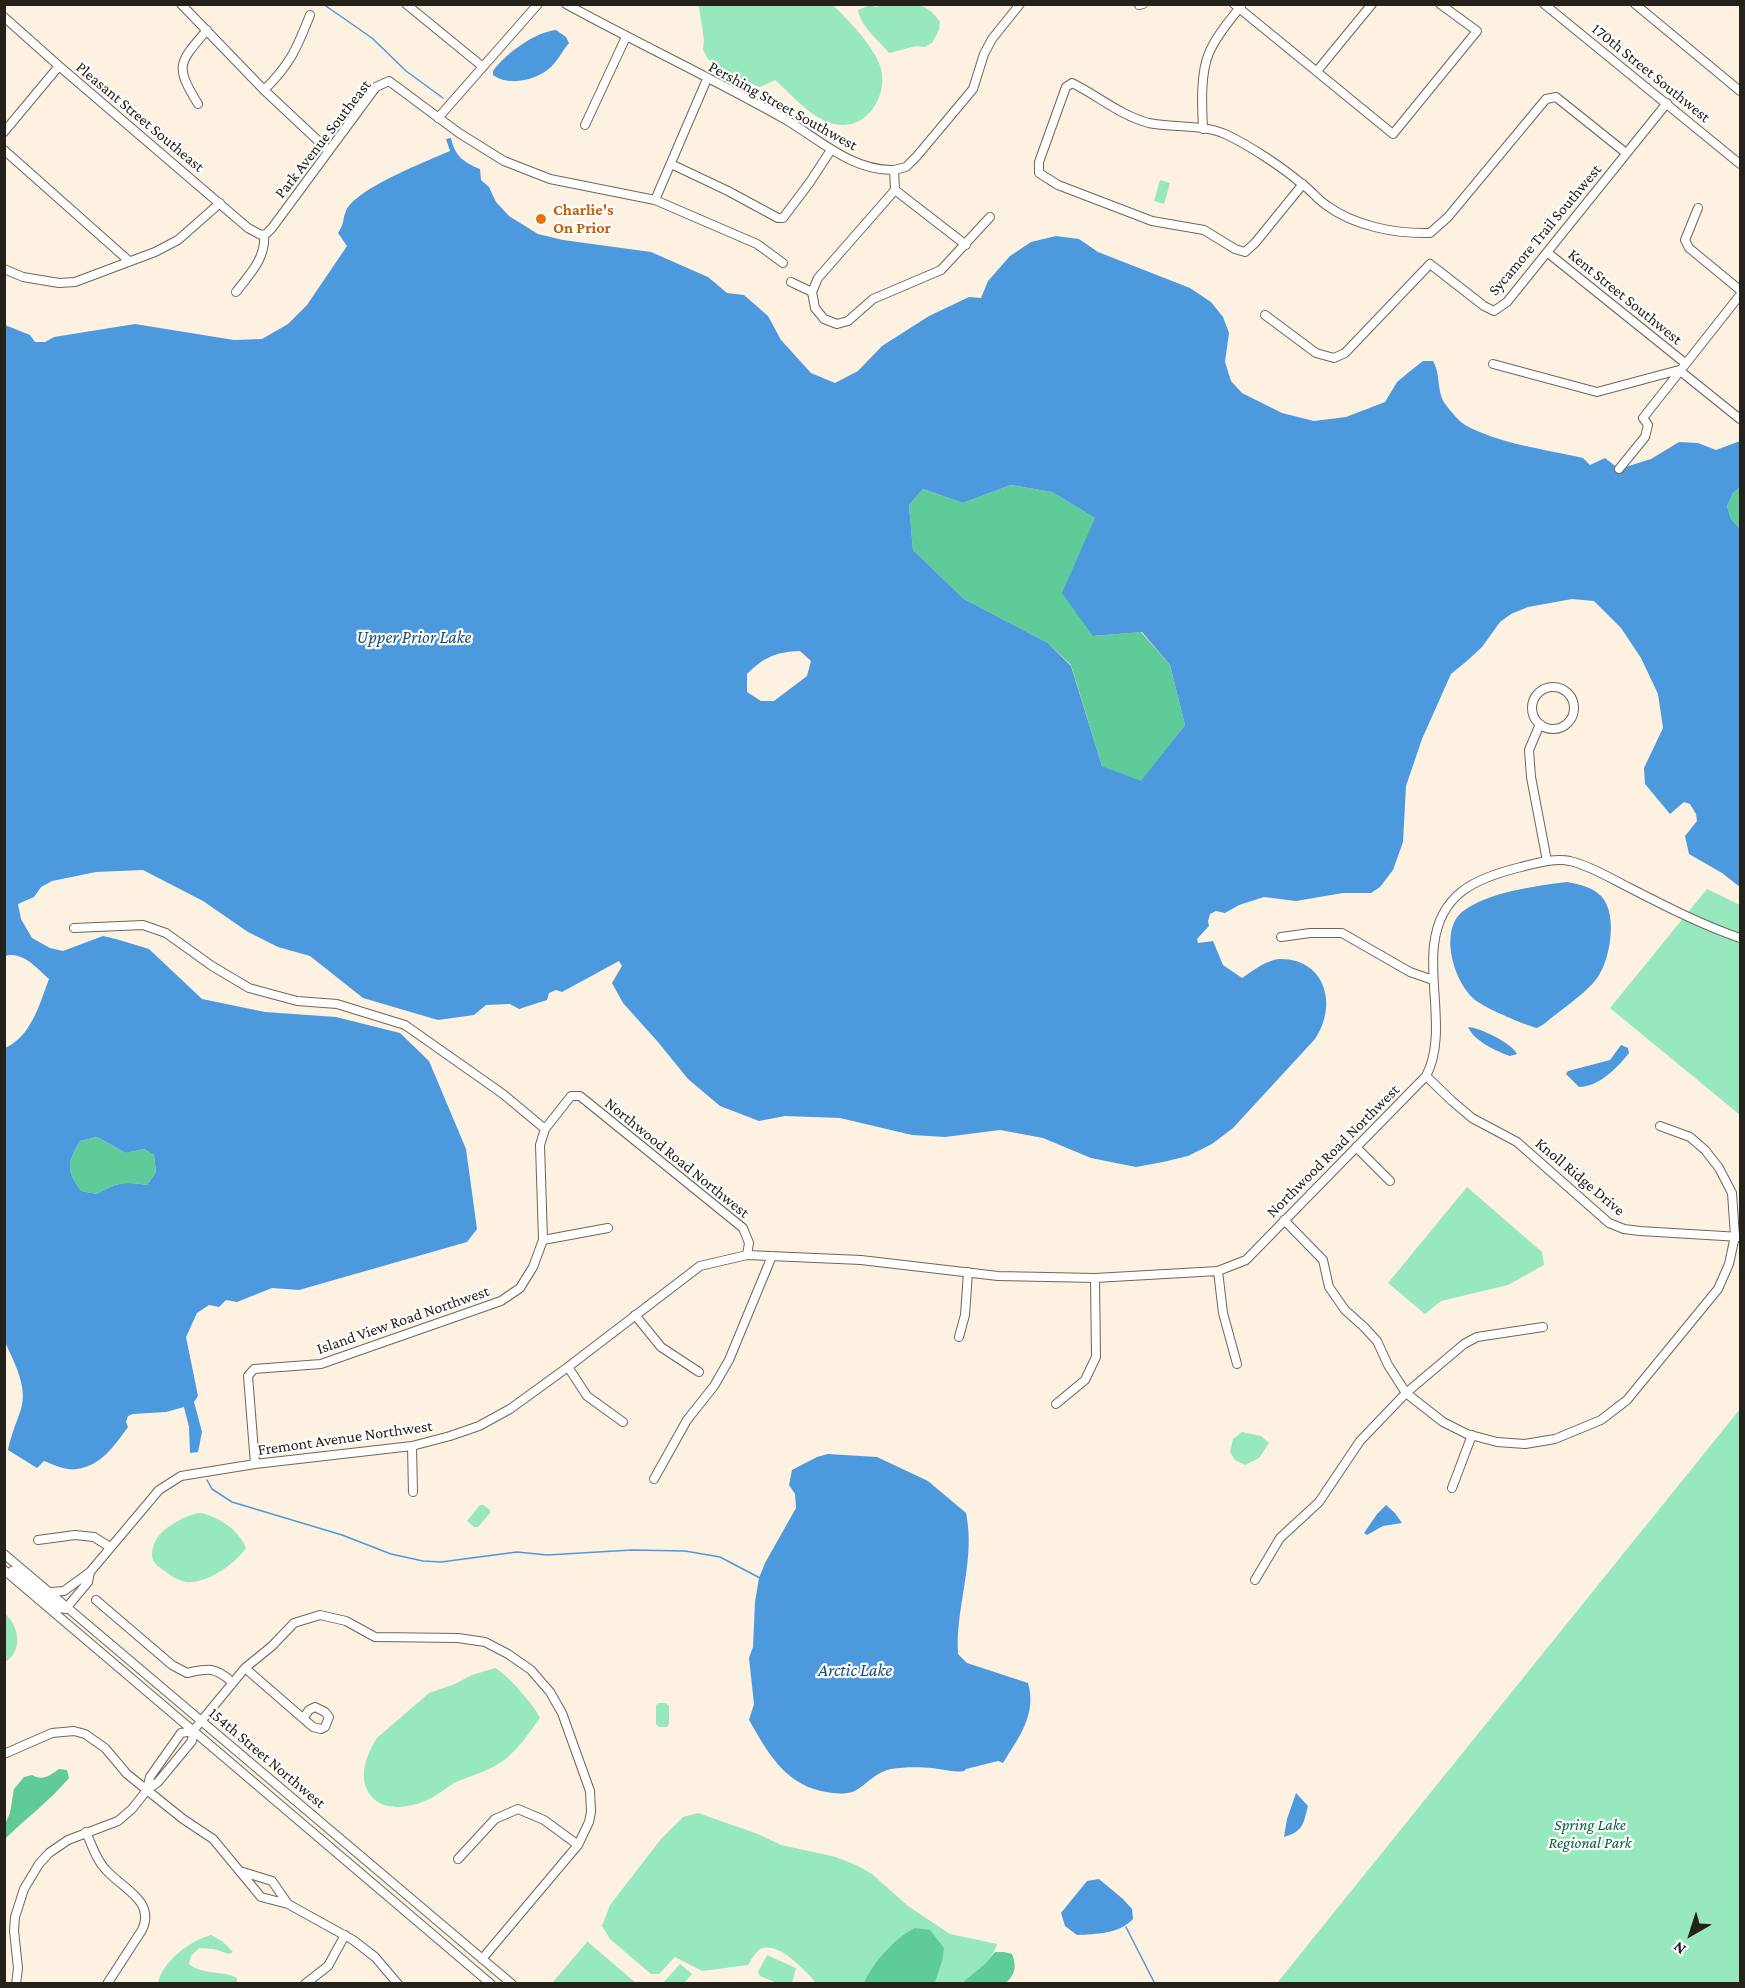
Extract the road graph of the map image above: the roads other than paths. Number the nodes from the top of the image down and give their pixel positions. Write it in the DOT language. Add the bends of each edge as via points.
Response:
graph roads {
  1 [pos="181,4"];
  2 [pos="406,4"];
  3 [pos="538,4"];
  4 [pos="566,4"];
  5 [pos="1020,4"];
  6 [pos="1372,4"];
  7 [pos="1440,4"];
  8 [pos="1544,4"];
  9 [pos="1635,4"];
  10 [pos="1239,6"];
  11 [pos="310,15"];
  12 [pos="4,17"];
  13 [pos="207,30"];
  14 [pos="626,37"];
  15 [pos="59,66"];
  16 [pos="483,67"];
  17 [pos="1317,71"];
  18 [pos="708,80"];
  19 [pos="264,90"];
  20 [pos="1740,91"];
  21 [pos="1667,103"];
  22 [pos="198,104"];
  23 [pos="438,118"];
  24 [pos="585,125"];
  25 [pos="1203,129"];
  26 [pos="4,132"];
  27 [pos="4,150"];
  28 [pos="328,150"];
  29 [pos="831,150"];
  30 [pos="1626,153"];
  31 [pos="671,164"];
  32 [pos="1740,164"];
  33 [pos="894,170"];
  34 [pos="1303,184"];
  35 [pos="895,190"];
  36 [pos="655,200"];
  37 [pos="220,203"];
  38 [pos="1698,208"];
  39 [pos="990,217"];
  40 [pos="262,235"];
  41 [pos="966,245"];
  42 [pos="1548,253"];
  43 [pos="129,261"];
  44 [pos="783,263"];
  45 [pos="4,269"];
  46 [pos="791,282"];
  47 [pos="1740,290"];
  48 [pos="236,292"];
  49 [pos="812,292"];
  50 [pos="1740,295"];
  51 [pos="1265,315"];
  52 [pos="1685,363"];
  53 [pos="1493,364"];
  54 [pos="1679,370"];
  55 [pos="1740,419"];
  56 [pos="1619,469"];
  57 [pos="1540,724"];
  58 [pos="1547,861"];
  59 [pos="74,928"];
  60 [pos="1281,937"];
  61 [pos="1740,938"];
  62 [pos="1433,980"];
  63 [pos="1426,1076"];
  64 [pos="571,1096"];
  65 [pos="1660,1126"];
  66 [pos="545,1129"];
  67 [pos="1356,1147"];
  68 [pos="1390,1181"];
  69 [pos="1284,1220"];
  70 [pos="608,1228"];
  71 [pos="1738,1236"];
  72 [pos="543,1240"];
  73 [pos="747,1255"];
  74 [pos="772,1256"];
  75 [pos="1218,1271"];
  76 [pos="968,1272"];
  77 [pos="1095,1278"];
  78 [pos="635,1315"];
  79 [pos="1543,1327"];
  80 [pos="959,1337"];
  81 [pos="1236,1364"];
  82 [pos="568,1367"];
  83 [pos="699,1372"];
  84 [pos="1406,1393"];
  85 [pos="1056,1404"];
  86 [pos="623,1422"];
  87 [pos="1472,1435"];
  88 [pos="411,1446"];
  89 [pos="255,1464"];
  90 [pos="654,1479"];
  91 [pos="1452,1488"];
  92 [pos="413,1492"];
  93 [pos="38,1540"];
  94 [pos="110,1548"];
  95 [pos="4,1554"];
  96 [pos="4,1568"];
  97 [pos="90,1572"];
  98 [pos="1255,1580"];
  99 [pos="51,1592"];
  100 [pos="96,1600"];
  101 [pos="69,1606"];
  102 [pos="245,1668"];
  103 [pos="232,1682"];
  104 [pos="303,1717"];
  105 [pos="202,1720"];
  106 [pos="193,1731"];
  107 [pos="4,1754"];
  108 [pos="147,1790"];
  109 [pos="86,1832"];
  110 [pos="578,1845"];
  111 [pos="458,1859"];
  112 [pos="242,1871"];
  113 [pos="288,1904"];
  114 [pos="345,1935"];
  115 [pos="482,1959"];
  116 [pos="16,1983"];
  117 [pos="107,1983"];
  118 [pos="305,1983"];
  119 [pos="398,1983"];
  120 [pos="491,1983"];
  121 [pos="512,1983"];
  1 -- 13 [label="street"];
  2 -- 16 [label="street"];
  3 -- 16 [label="street"];
  4 -- 14 [label="street, Pershing Street Southwest"];
  5 -- 33 [label="street" via="992,39 973,89 917,156 906,167"];
  6 -- 17 [label="street"];
  7 -- 17 [label="street" via="1477,32 1393,134"];
  8 -- 21 [label="street, 170th Street Southwest"];
  9 -- 20 [label="street"];
  10 -- 17 [label="street"];
  10 -- 25 [label="street" via="1208,54"];
  11 -- 19 [label="street" via="294,55"];
  12 -- 15 [label="street, Pleasant Street Southeast"];
  13 -- 19 [label="street"];
  13 -- 22 [label="street" via="184,56 182,71"];
  14 -- 18 [label="street, Pershing Street Southwest"];
  14 -- 24 [label="street"];
  15 -- 26 [label="street"];
  15 -- 37 [label="street, Pleasant Street Southeast"];
  16 -- 23 [label="street"];
  18 -- 29 [label="street, Pershing Street Southwest" via="788,122"];
  18 -- 31 [label="street"];
  19 -- 28 [label="street"];
  21 -- 30 [label="street, Sycamore Trail Southwest"];
  21 -- 32 [label="street, 170th Street Southwest"];
  23 -- 28 [label="street, Park Avenue Southeast" via="389,81 376,87"];
  23 -- 36 [label="street" via="504,161 550,179"];
  25 -- 34 [label="street" via="1225,134"];
  25 -- 34 [label="street" via="1148,123 1072,83 1066,87 1039,162 1039,173 1058,185 1152,221 1204,230 1245,252"];
  27 -- 43 [label="street"];
  28 -- 40 [label="street, Park Avenue Southeast" via="272,228"];
  29 -- 31 [label="street" via="783,218"];
  29 -- 33 [label="street, Pershing Street Southwest" via="868,167"];
  30 -- 34 [label="street" via="1556,97 1546,99 1448,217 1430,233 1412,234 1360,223 1327,206"];
  30 -- 42 [label="street, Sycamore Trail Southwest"];
  31 -- 36 [label="street"];
  33 -- 35 [label="street"];
  35 -- 41 [label="street"];
  35 -- 49 [label="street" via="818,278"];
  36 -- 44 [label="street" via="757,244"];
  37 -- 40 [label="street, Pleasant Street Southeast"];
  37 -- 43 [label="street" via="178,240"];
  38 -- 47 [label="street" via="1684,240"];
  39 -- 41 [label="street"];
  40 -- 48 [label="street, Park Avenue Southeast" via="265,245 261,259"];
  41 -- 49 [label="street" via="941,270 873,299 849,321 837,324 824,319 815,308"];
  42 -- 51 [label="street, Sycamore Trail Southwest" via="1507,302 1494,310 1430,264 1345,353 1334,358 1316,353"];
  42 -- 52 [label="street, Kent Street Southwest"];
  43 -- 45 [label="street" via="75,282 23,277"];
  46 -- 49 [label="street"];
  50 -- 52 [label="street"];
  52 -- 54 [label="street"];
  53 -- 54 [label="street" via="1597,392"];
  54 -- 55 [label="street, Kent Street Southwest"];
  54 -- 56 [label="street" via="1642,418 1648,425 1645,438"];
  57 -- 57 [label="street" via="1551,729 1564,726 1572,717 1572,699 1565,691 1549,687 1534,697 1533,716"];
  57 -- 58 [label="street" via="1529,750"];
  58 -- 61 [label="street, Northwood Road Northwest" via="1569,861 1591,868 1713,929"];
  58 -- 62 [label="street, Northwood Road Northwest" via="1481,878 1449,904 1438,923"];
  59 -- 66 [label="street" via="143,925 166,933 249,988 297,1001 337,1004 405,1025 503,1094"];
  60 -- 62 [label="street" via="1342,933 1410,972"];
  62 -- 63 [label="street, Northwood Road Northwest" via="1435,1045"];
  63 -- 67 [label="street, Northwood Road Northwest"];
  63 -- 71 [label="street, Knoll Ridge Drive" via="1472,1118 1518,1142 1609,1223 1624,1229"];
  64 -- 66 [label="street, Island View Road Northwest"];
  64 -- 73 [label="street, Northwood Road Northwest" via="580,1096 743,1228 749,1243"];
  65 -- 71 [label="street" via="1689,1137 1719,1168 1732,1193"];
  66 -- 72 [label="street, Island View Road Northwest" via="540,1144"];
  67 -- 68 [label="street"];
  67 -- 69 [label="street, Northwood Road Northwest"];
  69 -- 75 [label="street, Northwood Road Northwest" via="1246,1260"];
  69 -- 84 [label="street" via="1323,1260 1329,1287 1345,1310 1377,1341"];
  70 -- 72 [label="street"];
  71 -- 87 [label="street" via="1718,1289 1627,1400 1601,1420 1555,1439 1525,1444"];
  72 -- 89 [label="street, Island View Road Northwest" via="520,1288 501,1301 321,1365 254,1369 248,1376"];
  73 -- 74 [label="street, Fremont Avenue Northwest"];
  73 -- 78 [label="street, Fremont Avenue Northwest" via="700,1266"];
  74 -- 76 [label="street, Northwood Road Northwest" via="861,1260"];
  74 -- 90 [label="street" via="729,1360 687,1420"];
  75 -- 77 [label="street, Northwood Road Northwest"];
  75 -- 81 [label="street" via="1223,1313"];
  76 -- 77 [label="street, Northwood Road Northwest"];
  76 -- 80 [label="street" via="965,1316"];
  77 -- 85 [label="street" via="1096,1357 1085,1380"];
  78 -- 82 [label="street, Fremont Avenue Northwest"];
  78 -- 83 [label="street" via="661,1347"];
  79 -- 84 [label="street" via="1477,1337"];
  82 -- 86 [label="street" via="587,1395"];
  82 -- 88 [label="street, Fremont Avenue Northwest" via="479,1426"];
  84 -- 87 [label="street" via="1443,1422"];
  84 -- 98 [label="street" via="1360,1441 1319,1502 1280,1538"];
  87 -- 91 [label="street"];
  88 -- 89 [label="street, Fremont Avenue Northwest"];
  88 -- 92 [label="street"];
  89 -- 94 [label="street, Fremont Avenue Northwest" via="191,1473 167,1484"];
  93 -- 94 [label="street" via="75,1535 94,1537"];
  94 -- 97 [label="street, Fremont Avenue Northwest"];
  95 -- 99 [label="street, 154th Street Northwest"];
  96 -- 101 [label="street" via="24,1578 59,1608"];
  96 -- 106 [label="street, 154th Street Northwest"];
  97 -- 99 [label="street, Fremont Avenue Northwest" via="64,1591"];
  97 -- 101 [label="street, Fremont Avenue Northwest" via="88,1582"];
  99 -- 101 [label="street, 154th Street Northwest"];
  100 -- 103 [label="street" via="172,1665 188,1673 206,1668 219,1671"];
  101 -- 105 [label="street, 154th Street Northwest"];
  102 -- 103 [label="street"];
  102 -- 104 [label="street"];
  102 -- 110 [label="street" via="294,1623 320,1615 346,1622 375,1637 458,1638 484,1642 508,1654 531,1670 562,1713 590,1791 589,1822"];
  103 -- 105 [label="street"];
  105 -- 106 [label="street"];
  105 -- 115 [label="street, 154th Street Northwest"];
  106 -- 108 [label="street" via="192,1741"];
  106 -- 108 [label="street" via="181,1733 150,1777"];
  106 -- 120 [label="street, 154th Street Northwest"];
  107 -- 108 [label="street" via="52,1733 74,1731 96,1740"];
  108 -- 109 [label="street" via="118,1821"];
  108 -- 112 [label="street" via="213,1839"];
  109 -- 116 [label="street" via="49,1853 24,1889 15,1917"];
  109 -- 117 [label="street" via="100,1863 141,1901 146,1916 142,1930"];
  110 -- 111 [label="street" via="544,1820 518,1809 495,1819"];
  110 -- 115 [label="street"];
  112 -- 113 [label="street" via="272,1881"];
  112 -- 113 [label="street" via="261,1897"];
  113 -- 114 [label="street"];
  114 -- 118 [label="street" via="328,1966"];
  114 -- 119 [label="street" via="375,1957"];
  115 -- 121 [label="street, 154th Street Northwest"];
}
